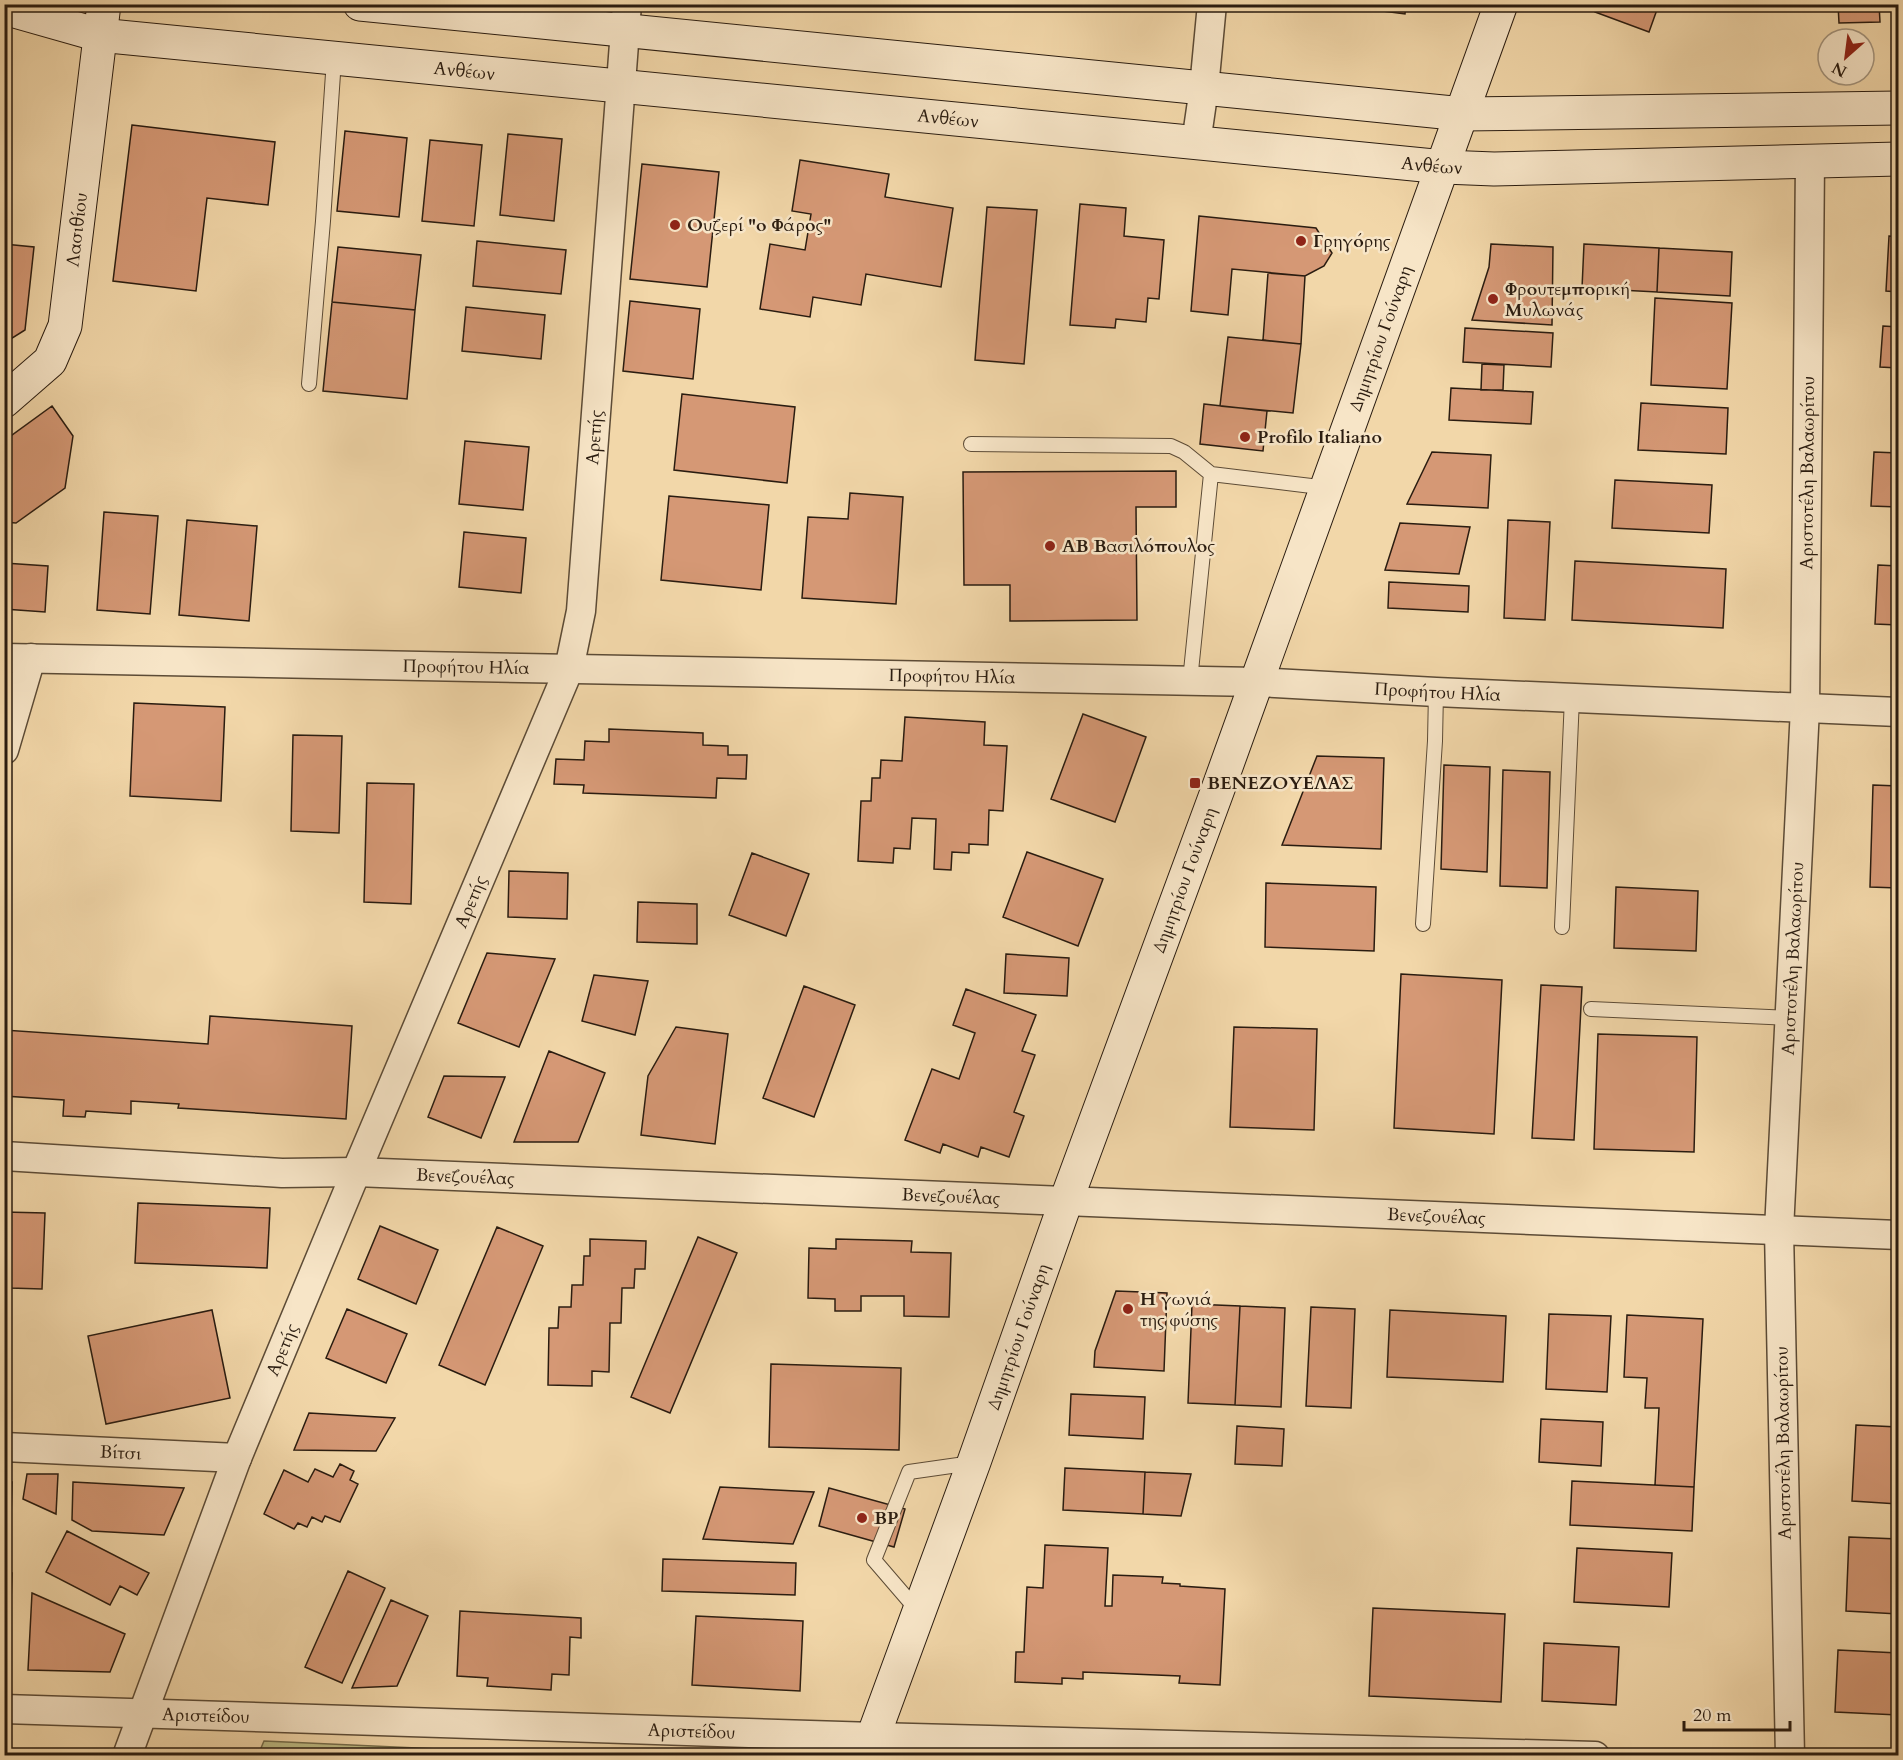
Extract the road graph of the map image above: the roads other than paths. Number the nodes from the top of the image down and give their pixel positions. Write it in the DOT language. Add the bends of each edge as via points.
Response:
graph roads {
  1 [pos="360,4"];
  2 [pos="1212,4"];
  3 [pos="1502,4"];
  4 [pos="4,8"];
  5 [pos="626,18"];
  6 [pos="101,20"];
  7 [pos="334,58"];
  8 [pos="621,87"];
  9 [pos="1204,88"];
  10 [pos="1899,108"];
  11 [pos="1463,114"];
  12 [pos="1196,143"];
  13 [pos="1899,159"];
  14 [pos="1810,160"];
  15 [pos="1444,167"];
  16 [pos="309,384"];
  17 [pos="4,401"];
  18 [pos="971,444"];
  19 [pos="1211,474"];
  20 [pos="1328,488"];
  21 [pos="18,658"];
  22 [pos="569,669"];
  23 [pos="1190,681"];
  24 [pos="1257,682"];
  25 [pos="1436,692"];
  26 [pos="1572,698"];
  27 [pos="1805,708"];
  28 [pos="1899,712"];
  29 [pos="4,750"];
  30 [pos="1423,924"];
  31 [pos="1562,927"];
  32 [pos="1591,1009"];
  33 [pos="1790,1018"];
  34 [pos="4,1156"];
  35 [pos="356,1172"];
  36 [pos="1066,1201"];
  37 [pos="1779,1230"];
  38 [pos="1899,1235"];
  39 [pos="4,1447"];
  40 [pos="237,1458"];
  41 [pos="974,1462"];
  42 [pos="919,1612"];
  43 [pos="4,1709"];
  44 [pos="145,1713"];
  45 [pos="870,1746"];
  46 [pos="127,1755"];
  47 [pos="1595,1755"];
  48 [pos="1790,1755"];
  1 -- 5 [label="street"];
  2 -- 9 [label="street"];
  3 -- 11 [label="street, Δημητρίου Γούναρη"];
  4 -- 6 [label="street, Ανθέων"];
  5 -- 8 [label="street, Αρετής"];
  5 -- 9 [label="street"];
  6 -- 7 [label="street, Ανθέων"];
  6 -- 17 [label="street, Λασιθίου" via="65,326 50,361"];
  7 -- 8 [label="street, Ανθέων"];
  7 -- 16 [label="lane"];
  8 -- 12 [label="street, Ανθέων"];
  8 -- 22 [label="street, Αρετής" via="580,611"];
  9 -- 11 [label="street"];
  9 -- 12 [label="street"];
  10 -- 11 [label="street"];
  11 -- 15 [label="street, Δημητρίου Γούναρη"];
  12 -- 15 [label="street, Ανθέων"];
  13 -- 14 [label="street, Ανθέων"];
  14 -- 15 [label="street, Ανθέων"];
  14 -- 27 [label="street, Αριστοτέλη Βαλαωρίτου"];
  15 -- 20 [label="street, Δημητρίου Γούναρη"];
  18 -- 19 [label="lane" via="1171,446"];
  19 -- 20 [label="lane"];
  19 -- 23 [label="lane"];
  20 -- 24 [label="street, Δημητρίου Γούναρη"];
  21 -- 22 [label="street, Προφήτου Ηλία"];
  21 -- 29 [label="street"];
  22 -- 23 [label="street, Προφήτου Ηλία"];
  22 -- 35 [label="street, Αρετής"];
  23 -- 24 [label="street, Προφήτου Ηλία"];
  24 -- 25 [label="street, Προφήτου Ηλία"];
  24 -- 36 [label="street, Δημητρίου Γούναρη"];
  25 -- 26 [label="street, Προφήτου Ηλία"];
  25 -- 30 [label="lane"];
  26 -- 27 [label="street, Προφήτου Ηλία"];
  26 -- 31 [label="lane"];
  27 -- 28 [label="street, Προφήτου Ηλία"];
  27 -- 33 [label="street, Αριστοτέλη Βαλαωρίτου"];
  32 -- 33 [label="lane"];
  33 -- 37 [label="street, Αριστοτέλη Βαλαωρίτου"];
  34 -- 35 [label="street, Βενεζουέλας" via="282,1173"];
  35 -- 36 [label="street, Βενεζουέλας"];
  35 -- 40 [label="street, Αρετής"];
  36 -- 37 [label="street, Βενεζουέλας"];
  36 -- 41 [label="street, Δημητρίου Γούναρη"];
  37 -- 38 [label="street, Βενεζουέλας"];
  37 -- 48 [label="street, Αριστοτέλη Βαλαωρίτου"];
  39 -- 40 [label="street, Βίτσι"];
  40 -- 44 [label="street, Αρετής"];
  41 -- 42 [label="street, Δημητρίου Γούναρη"];
  41 -- 42 [label="lane" via="909,1472 874,1560"];
  42 -- 45 [label="street, Δημητρίου Γούναρη"];
  43 -- 44 [label="street, Αριστείδου"];
  44 -- 45 [label="street, Αριστείδου"];
  44 -- 46 [label="street, Αρετής"];
  45 -- 47 [label="street, Αριστείδου"];
}
